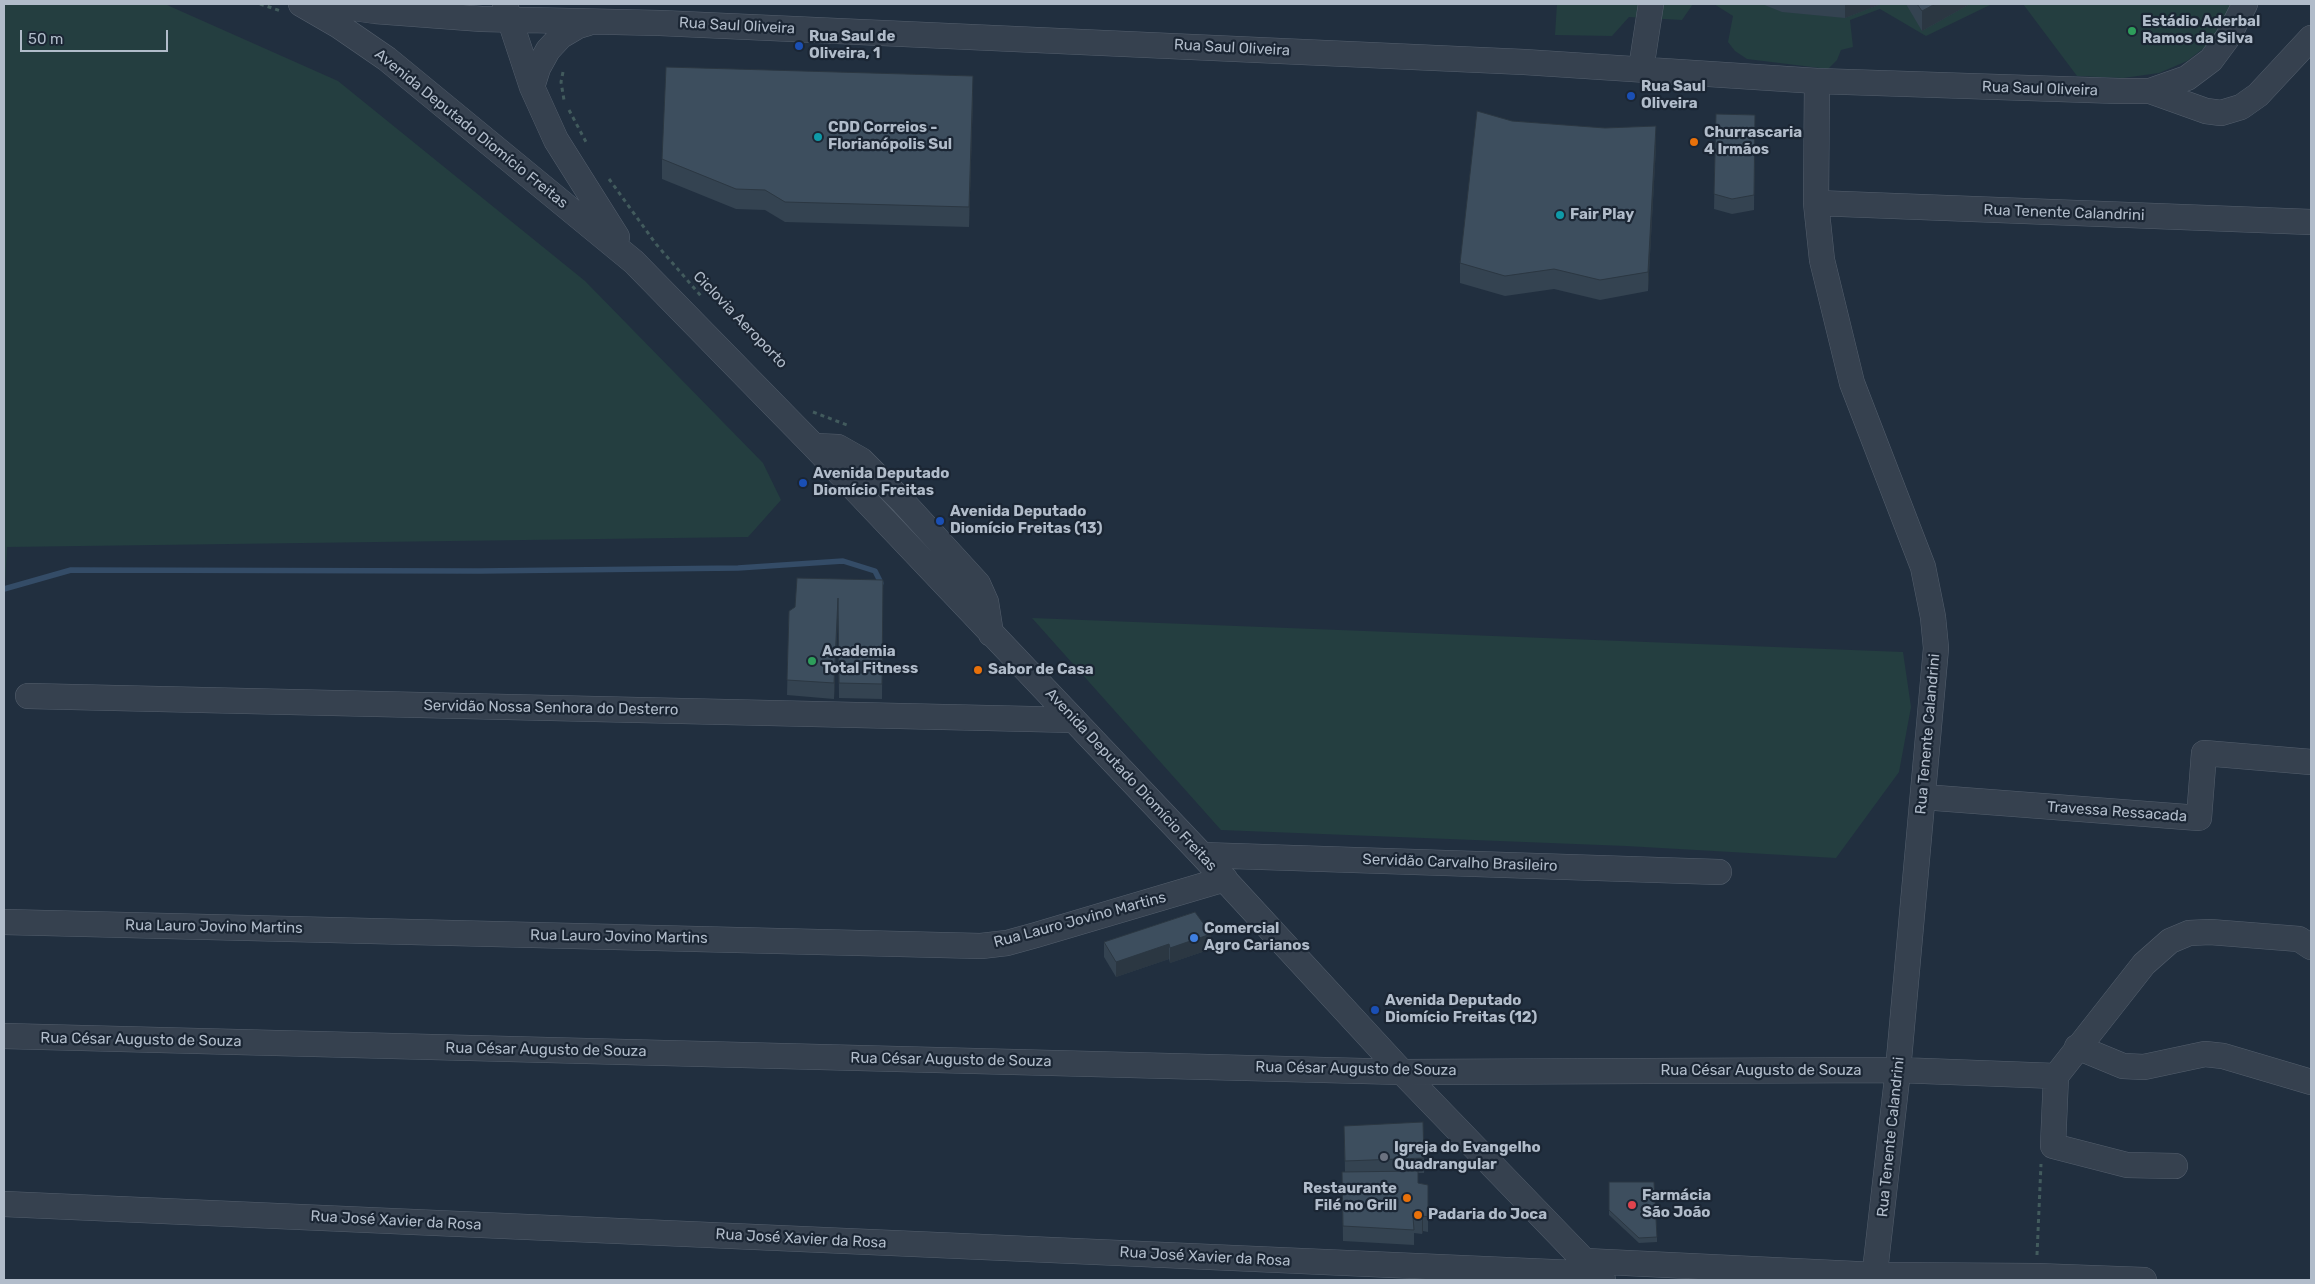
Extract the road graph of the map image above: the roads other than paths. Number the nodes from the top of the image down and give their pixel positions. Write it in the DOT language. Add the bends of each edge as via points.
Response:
graph roads {
  1 [pos="301,4"];
  2 [pos="325,4"];
  3 [pos="445,4"];
  4 [pos="1651,4"];
  5 [pos="2246,4"];
  6 [pos="507,12"];
  7 [pos="418,15"];
  8 [pos="597,21"];
  9 [pos="2311,38"];
  10 [pos="1641,69"];
  11 [pos="1817,81"];
  12 [pos="532,87"];
  13 [pos="2150,91"];
  14 [pos="1816,203"];
  15 [pos="2311,222"];
  16 [pos="634,262"];
  17 [pos="28,696"];
  18 [pos="1074,720"];
  19 [pos="2311,762"];
  20 [pos="1923,797"];
  21 [pos="1202,855"];
  22 [pos="1719,872"];
  23 [pos="1225,879"];
  24 [pos="4,922"];
  25 [pos="2311,947"];
  26 [pos="4,1036"];
  27 [pos="2077,1047"];
  28 [pos="1898,1070"];
  29 [pos="1402,1072"];
  30 [pos="2056,1076"];
  31 [pos="2311,1082"];
  32 [pos="2175,1166"];
  33 [pos="4,1204"];
  34 [pos="1364,1272"];
  35 [pos="1595,1272"];
  36 [pos="1875,1278"];
  37 [pos="2086,1279"];
  38 [pos="2144,1280"];
  1 -- 16 [label="street, Avenida Deputado Diomício Freitas" via="387,59"];
  2 -- 7 [label="street, Rua Saul Oliveira"];
  3 -- 7 [label="street"];
  4 -- 10 [label="street"];
  5 -- 13 [label="street, Rua Saul Oliveira" via="2211,60 2187,78"];
  6 -- 7 [label="street, Rua Saul Oliveira"];
  6 -- 8 [label="street, Rua Saul Oliveira"];
  6 -- 12 [label="street, Avenida Deputado Diomício Freitas"];
  8 -- 10 [label="street, Rua Saul Oliveira"];
  8 -- 12 [label="street, Rua Saul Oliveira" via="578,26 561,36 548,50"];
  9 -- 13 [label="street" via="2258,95 2241,107 2221,113 2206,111"];
  10 -- 11 [label="street, Rua Saul Oliveira"];
  11 -- 13 [label="street, Rua Saul Oliveira"];
  11 -- 14 [label="street, Rua Tenente Calandrini"];
  12 -- 16 [label="street, Avenida Deputado Diomício Freitas" via="556,140"];
  14 -- 15 [label="street, Rua Tenente Calandrini"];
  14 -- 20 [label="street, Rua Tenente Calandrini" via="1822,260 1852,383 1913,537 1929,590 1936,648"];
  16 -- 18 [label="street, Avenida Deputado Diomício Freitas"];
  17 -- 18 [label="street, Servidão Nossa Senhora do Desterro"];
  18 -- 21 [label="street, Avenida Deputado Diomício Freitas"];
  19 -- 20 [label="street, Travessa Ressacada" via="2204,753 2199,818"];
  20 -- 28 [label="street, Rua Tenente Calandrini"];
  21 -- 22 [label="street, Servidão Carvalho Brasileiro"];
  21 -- 23 [label="street, Avenida Deputado Diomício Freitas"];
  23 -- 24 [label="street, Rua Lauro Jovino Martins" via="1007,943 981,946"];
  23 -- 29 [label="street, Avenida Deputado Diomício Freitas"];
  25 -- 27 [label="street" via="2299,939 2210,932 2189,933 2170,941 2144,964"];
  26 -- 29 [label="street, Rua César Augusto de Souza"];
  27 -- 30 [label="street"];
  27 -- 31 [label="street" via="2123,1066 2144,1067 2205,1054 2223,1056"];
  28 -- 29 [label="street, Rua César Augusto de Souza"];
  28 -- 30 [label="street, Rua César Augusto de Souza"];
  28 -- 36 [label="street, Rua Tenente Calandrini"];
  29 -- 35 [label="street, Avenida Deputado Diomício Freitas"];
  30 -- 32 [label="street" via="2053,1146 2127,1165"];
  33 -- 34 [label="street, Rua José Xavier da Rosa"];
  34 -- 35 [label="street, Rua José Xavier da Rosa"];
  35 -- 36 [label="street, Rua José Xavier da Rosa"];
  36 -- 37 [label="street, Rua José Xavier da Rosa" via="2036,1276"];
  37 -- 38 [label="street, Rua José Xavier da Rosa"];
}
